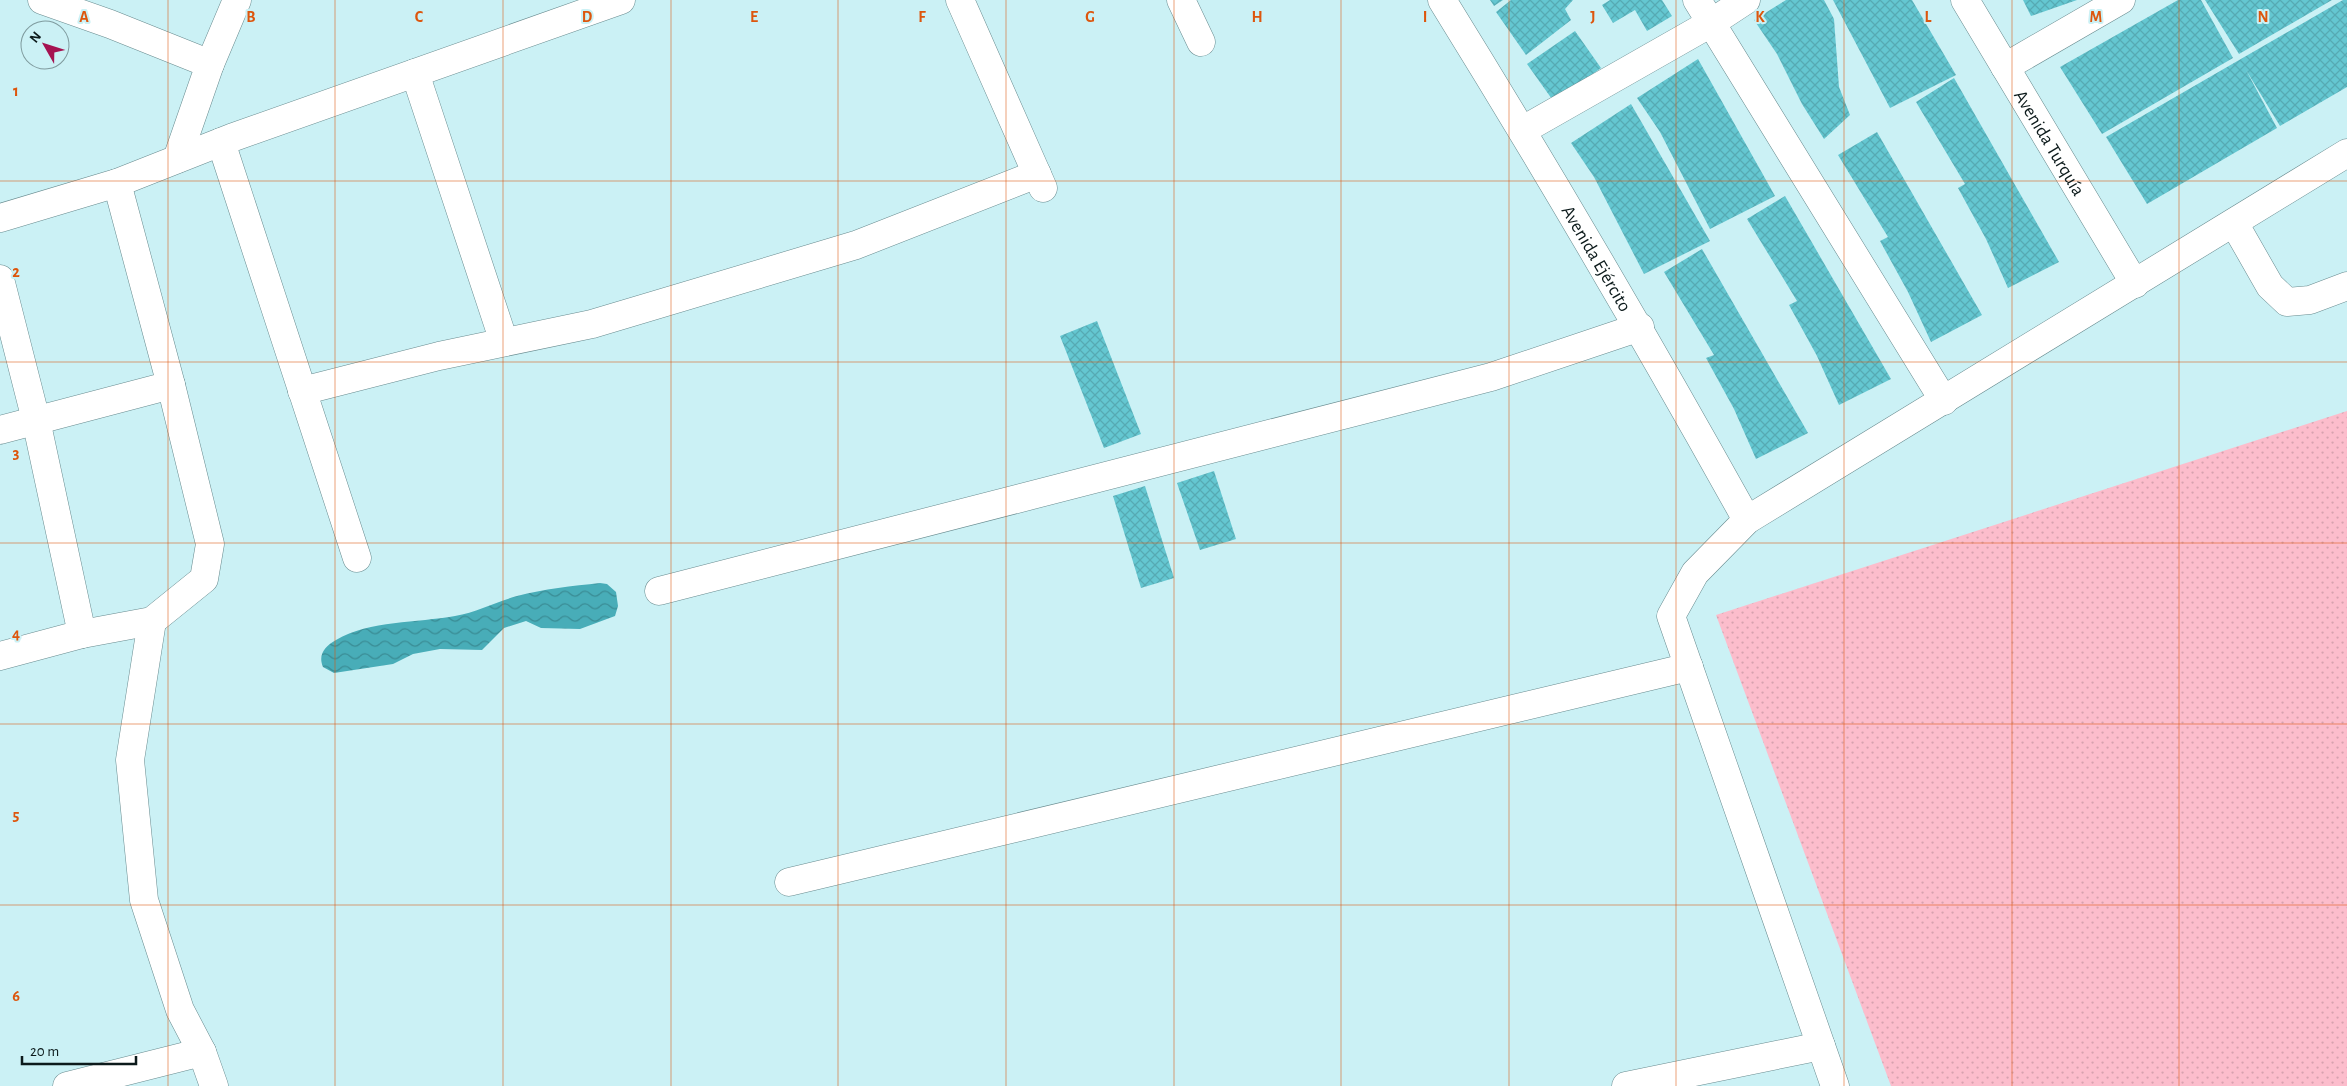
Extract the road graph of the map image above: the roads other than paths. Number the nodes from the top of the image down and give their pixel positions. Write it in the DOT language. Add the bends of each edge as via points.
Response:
graph roads {
  1 [pos="42,0"];
  2 [pos="236,0"];
  3 [pos="621,0"];
  4 [pos="960,0"];
  5 [pos="1181,0"];
  6 [pos="1442,0"];
  7 [pos="1697,0"];
  8 [pos="1746,0"];
  9 [pos="1966,0"];
  10 [pos="2122,0"];
  11 [pos="1711,23"];
  12 [pos="1201,42"];
  13 [pos="210,64"];
  14 [pos="2005,67"];
  15 [pos="415,73"];
  16 [pos="1523,130"];
  17 [pos="221,142"];
  18 [pos="2347,153"];
  19 [pos="177,159"];
  20 [pos="117,182"];
  21 [pos="0,218"];
  22 [pos="2234,223"];
  23 [pos="0,279"];
  24 [pos="2135,284"];
  25 [pos="2347,286"];
  26 [pos="1640,327"];
  27 [pos="504,342"];
  28 [pos="171,385"];
  29 [pos="302,391"];
  30 [pos="1944,401"];
  31 [pos="36,420"];
  32 [pos="0,430"];
  33 [pos="1747,520"];
  34 [pos="357,558"];
  35 [pos="659,591"];
  36 [pos="152,621"];
  37 [pos="82,634"];
  38 [pos="0,656"];
  39 [pos="1689,667"];
  40 [pos="789,882"];
  41 [pos="1821,1046"];
  42 [pos="202,1052"];
  43 [pos="67,1086"];
  44 [pos="214,1086"];
  45 [pos="1626,1086"];
  46 [pos="1835,1086"];
  1 -- 13 [label="street"];
  2 -- 13 [label="street"];
  3 -- 15 [label="street"];
  4 -- 27 [label="street" via="1040,181 856,245 592,324"];
  5 -- 12 [label="street"];
  6 -- 16 [label="street, Avenida Ejército"];
  7 -- 11 [label="street"];
  8 -- 11 [label="street"];
  9 -- 14 [label="street, Avenida Turquía"];
  10 -- 14 [label="street"];
  11 -- 16 [label="street"];
  11 -- 30 [label="street"];
  13 -- 19 [label="street"];
  14 -- 24 [label="street, Avenida Turquía"];
  15 -- 17 [label="street"];
  15 -- 27 [label="street"];
  16 -- 26 [label="street, Avenida Ejército"];
  17 -- 19 [label="street"];
  17 -- 29 [label="street"];
  18 -- 22 [label="street"];
  19 -- 20 [label="street"];
  20 -- 21 [label="street"];
  20 -- 28 [label="street"];
  22 -- 24 [label="street"];
  22 -- 25 [label="street" via="2270,286 2287,302 2310,300"];
  23 -- 31 [label="street"];
  24 -- 30 [label="street"];
  26 -- 33 [label="street, Avenida Ejército"];
  26 -- 35 [label="street" via="1492,377"];
  27 -- 29 [label="street"];
  28 -- 31 [label="street"];
  28 -- 36 [label="street" via="210,544 204,578"];
  29 -- 34 [label="street"];
  30 -- 33 [label="street"];
  31 -- 32 [label="street"];
  31 -- 37 [label="street"];
  33 -- 39 [label="street" via="1695,573 1672,616"];
  36 -- 37 [label="street"];
  36 -- 42 [label="street" via="130,760 144,900 180,1010"];
  37 -- 38 [label="street"];
  39 -- 40 [label="street"];
  39 -- 41 [label="street"];
  41 -- 45 [label="street"];
  41 -- 46 [label="street"];
  42 -- 43 [label="street"];
  42 -- 44 [label="street"];
}
